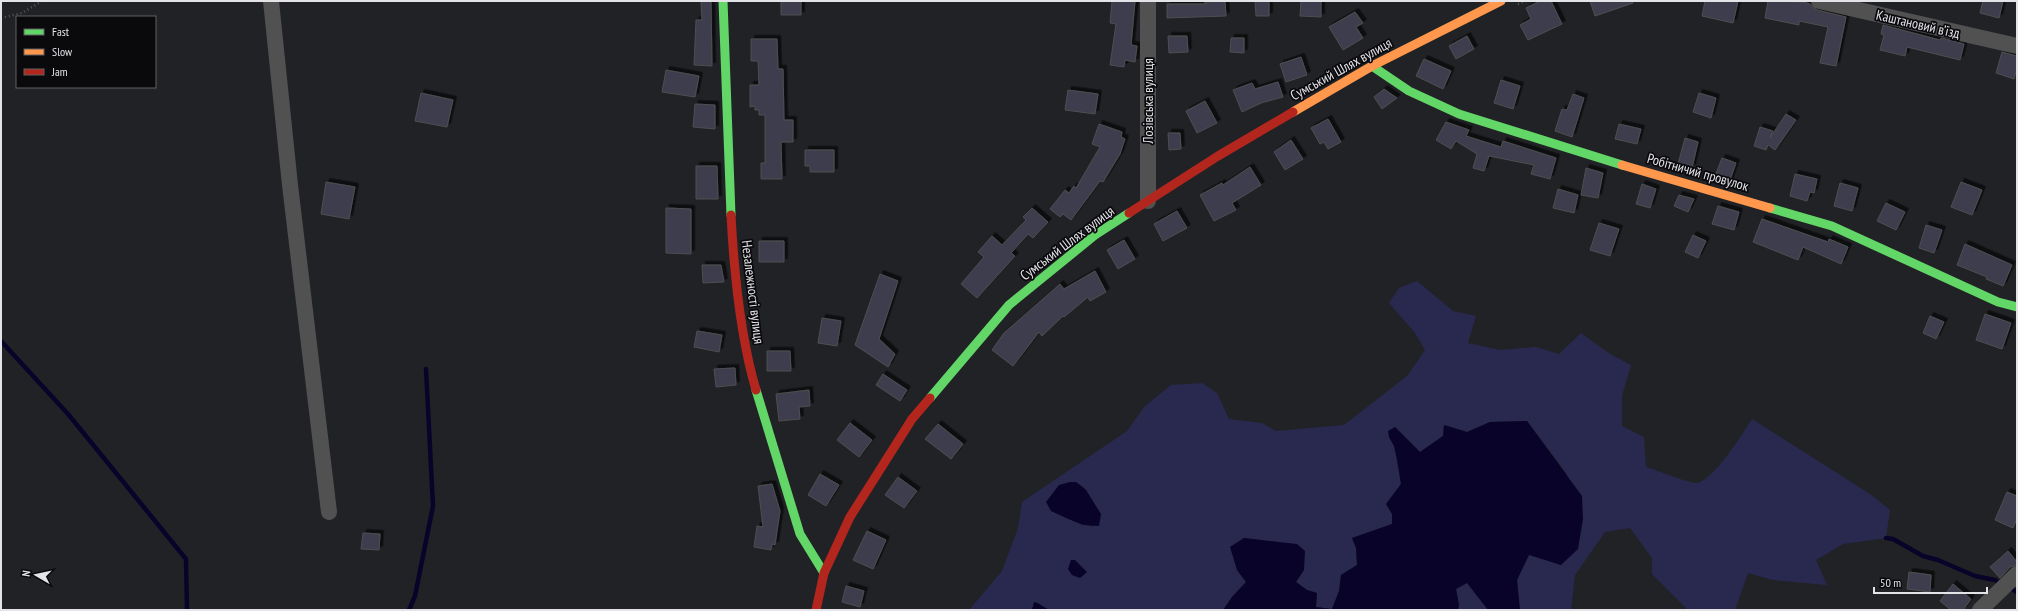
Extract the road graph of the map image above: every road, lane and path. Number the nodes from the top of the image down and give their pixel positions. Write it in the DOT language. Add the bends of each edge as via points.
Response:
graph roads {
  1 [pos="42,1"];
  2 [pos="271,1"];
  3 [pos="723,1"];
  4 [pos="1148,1"];
  5 [pos="1501,1"];
  6 [pos="1525,1"];
  7 [pos="1819,1"];
  8 [pos="1512,8"];
  9 [pos="1,18"];
  10 [pos="2017,46"];
  11 [pos="1372,66"];
  12 [pos="1148,201"];
  13 [pos="2017,307"];
  14 [pos="329,512"];
  15 [pos="824,573"];
  16 [pos="2017,574"];
  17 [pos="816,610"];
  18 [pos="1980,610"];
  1 -- 9 [label="path" via="22,13"];
  2 -- 14 [label="street"];
  3 -- 15 [label="street, Незалежності вулиця" via="733,258 749,366 800,534"];
  4 -- 12 [label="street, Лозівська вулиця"];
  5 -- 11 [label="street, Сумський Шлях вулиця"];
  6 -- 8 [label="path"];
  7 -- 10 [label="street, Каштановий в’їзд"];
  11 -- 12 [label="street, Сумський Шлях вулиця" via="1225,152"];
  11 -- 13 [label="street, Робітничий провулок" via="1409,91 1459,114 1594,157 1832,226 1998,302"];
  12 -- 15 [label="street, Сумський Шлях вулиця" via="1095,235 1009,306 912,419 850,517"];
  15 -- 17 [label="street, Сумський Шлях вулиця"];
  16 -- 18 [label="street"];
}
